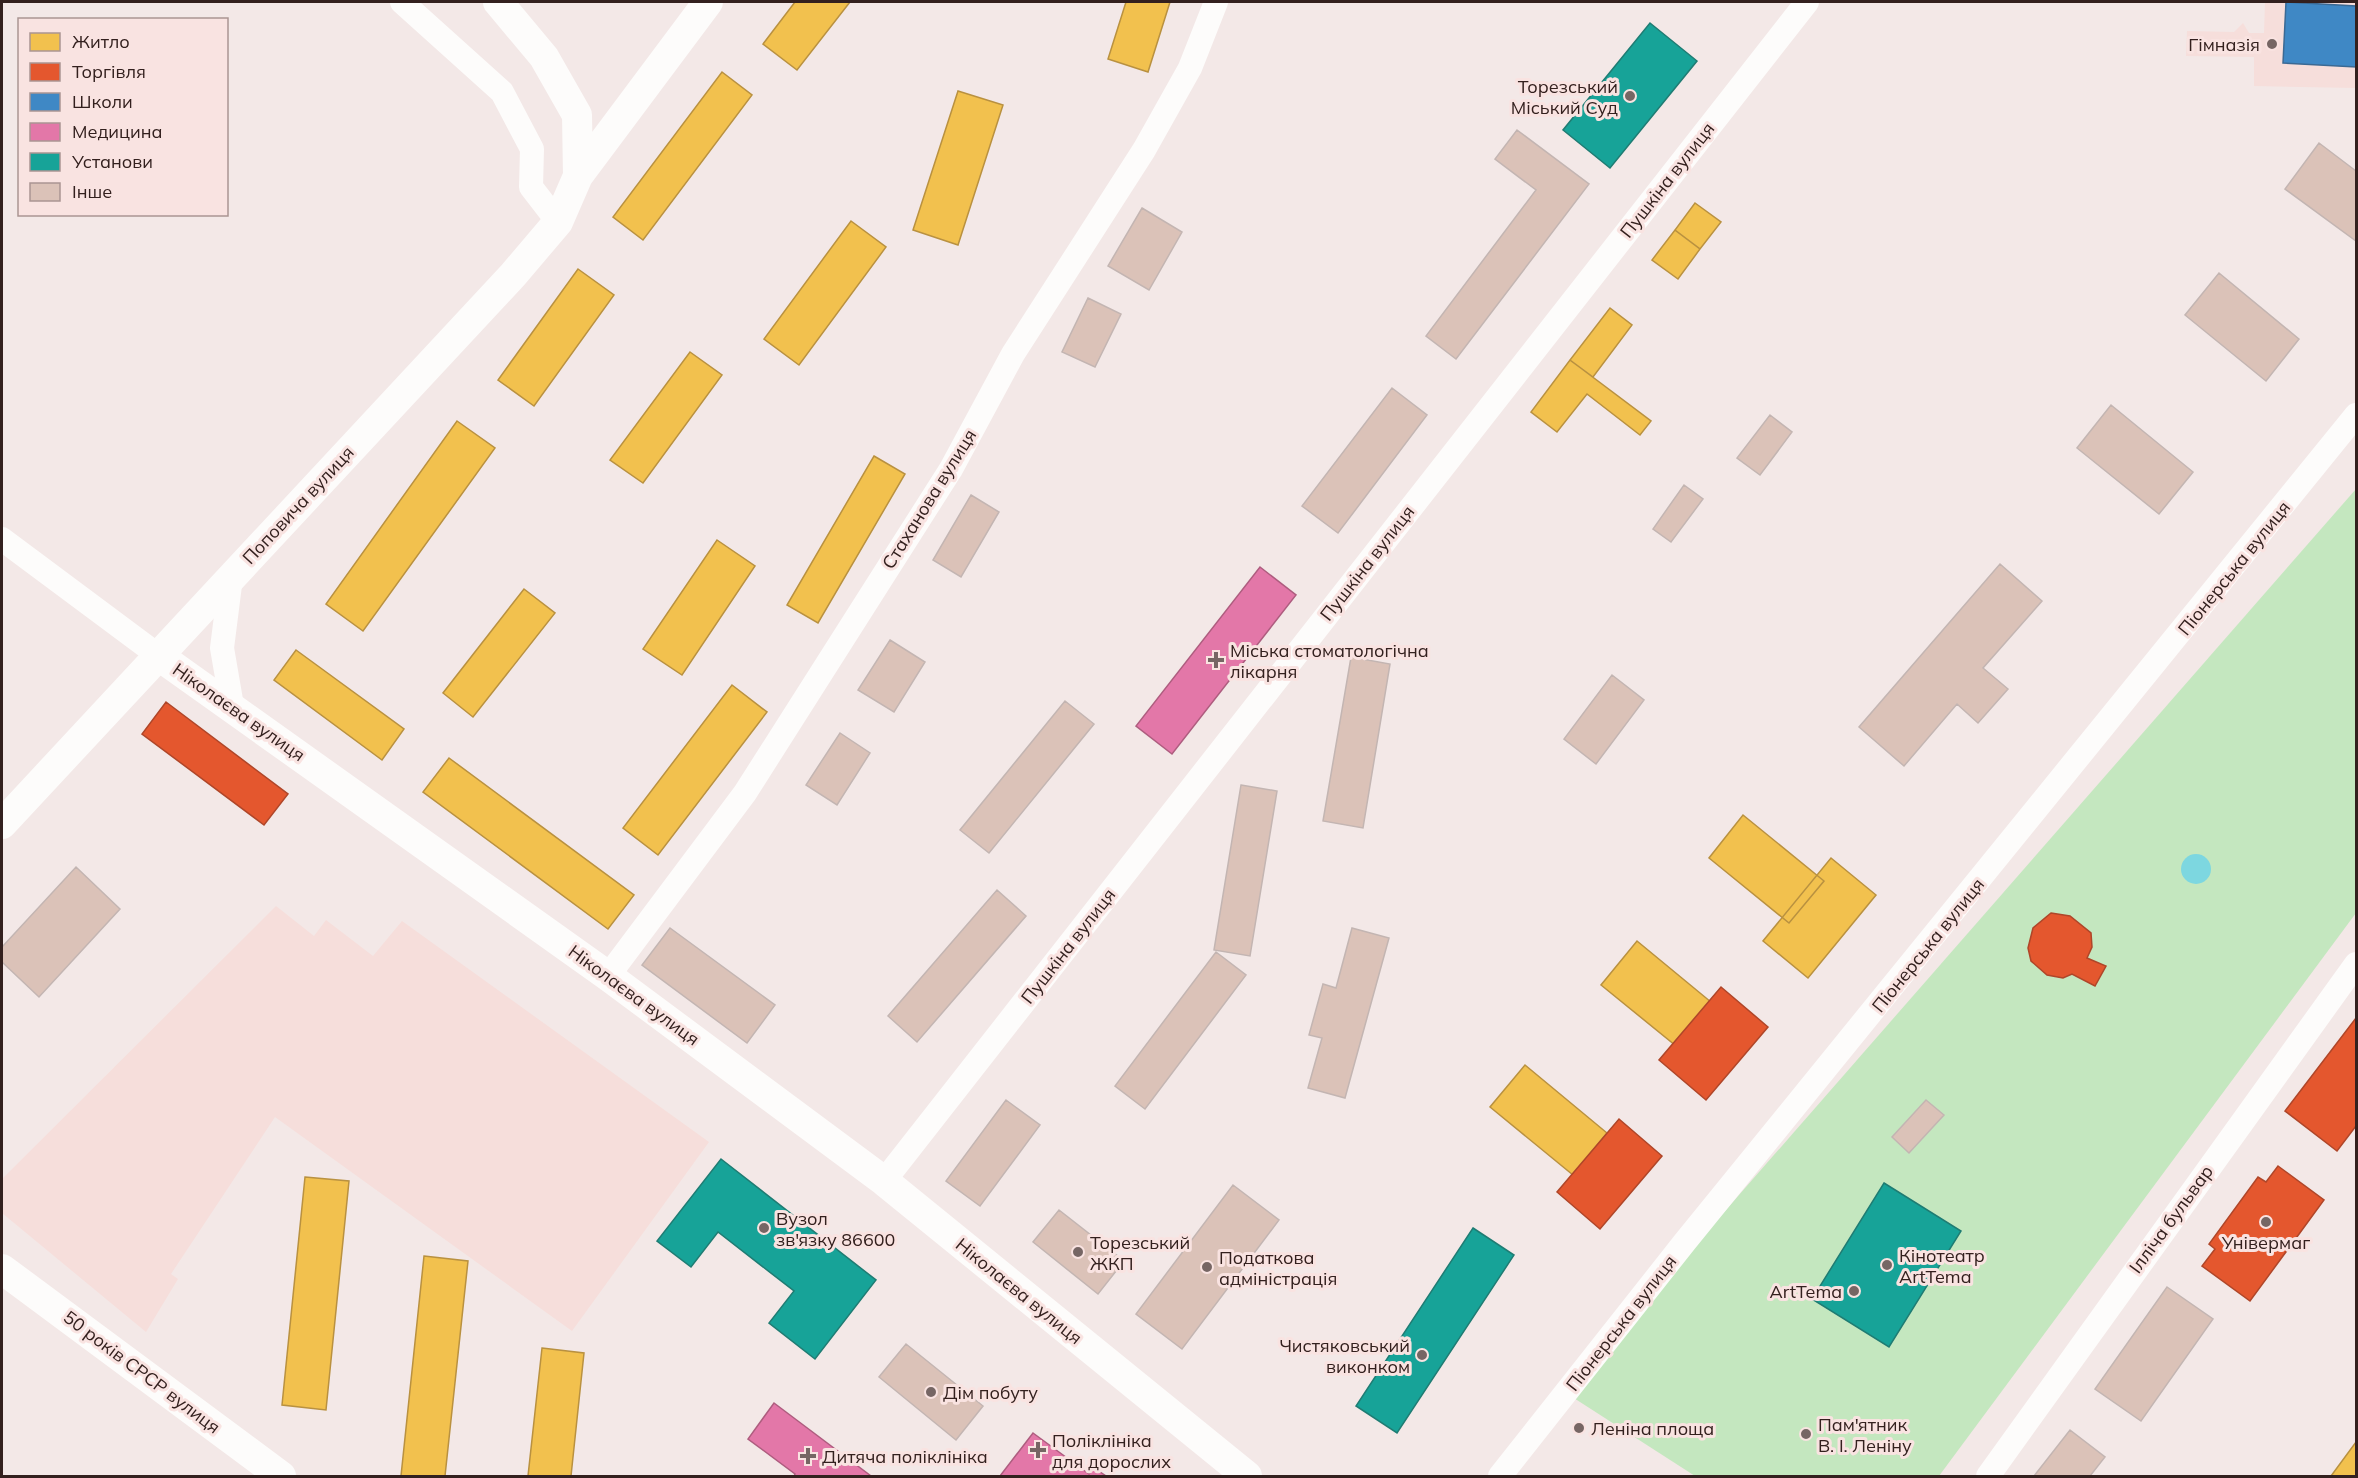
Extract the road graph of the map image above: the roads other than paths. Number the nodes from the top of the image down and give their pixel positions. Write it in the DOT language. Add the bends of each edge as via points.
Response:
graph roads {
  1 [pos="402,2"];
  2 [pos="498,2"];
  3 [pos="708,2"];
  4 [pos="1216,2"];
  5 [pos="1807,2"];
  6 [pos="578,176"];
  7 [pos="558,222"];
  8 [pos="2356,415"];
  9 [pos="2,539"];
  10 [pos="231,577"];
  11 [pos="159,656"];
  12 [pos="232,706"];
  13 [pos="2,824"];
  14 [pos="2356,964"];
  15 [pos="608,976"];
  16 [pos="884,1181"];
  17 [pos="2,1269"];
  18 [pos="282,1476"];
  19 [pos="1246,1476"];
  20 [pos="1500,1476"];
  21 [pos="1988,1476"];
  1 -- 7 [label="street" via="502,92 532,149 531,187"];
  2 -- 6 [label="street" via="544,57 577,115"];
  3 -- 6 [label="street"];
  4 -- 15 [label="street, Стаханова вулиця" via="1190,68 1144,150 1013,354 946,476 745,793"];
  5 -- 16 [label="street, Пушкіна вулиця"];
  6 -- 7 [label="street, Поповича вулиця"];
  7 -- 10 [label="street, Поповича вулиця"];
  8 -- 20 [label="street, Піонерська вулиця" via="1684,1243"];
  9 -- 11 [label="street, Ніколаєва вулиця"];
  10 -- 11 [label="street, Поповича вулиця"];
  10 -- 12 [label="street" via="222,648"];
  11 -- 12 [label="street, Ніколаєва вулиця"];
  11 -- 13 [label="street, Поповича вулиця"];
  12 -- 15 [label="street, Ніколаєва вулиця"];
  14 -- 21 [label="street, Ілліча бульвар"];
  15 -- 16 [label="street, Ніколаєва вулиця"];
  16 -- 19 [label="street, Ніколаєва вулиця"];
  17 -- 18 [label="street, 50 років СРСР вулиця"];
}
